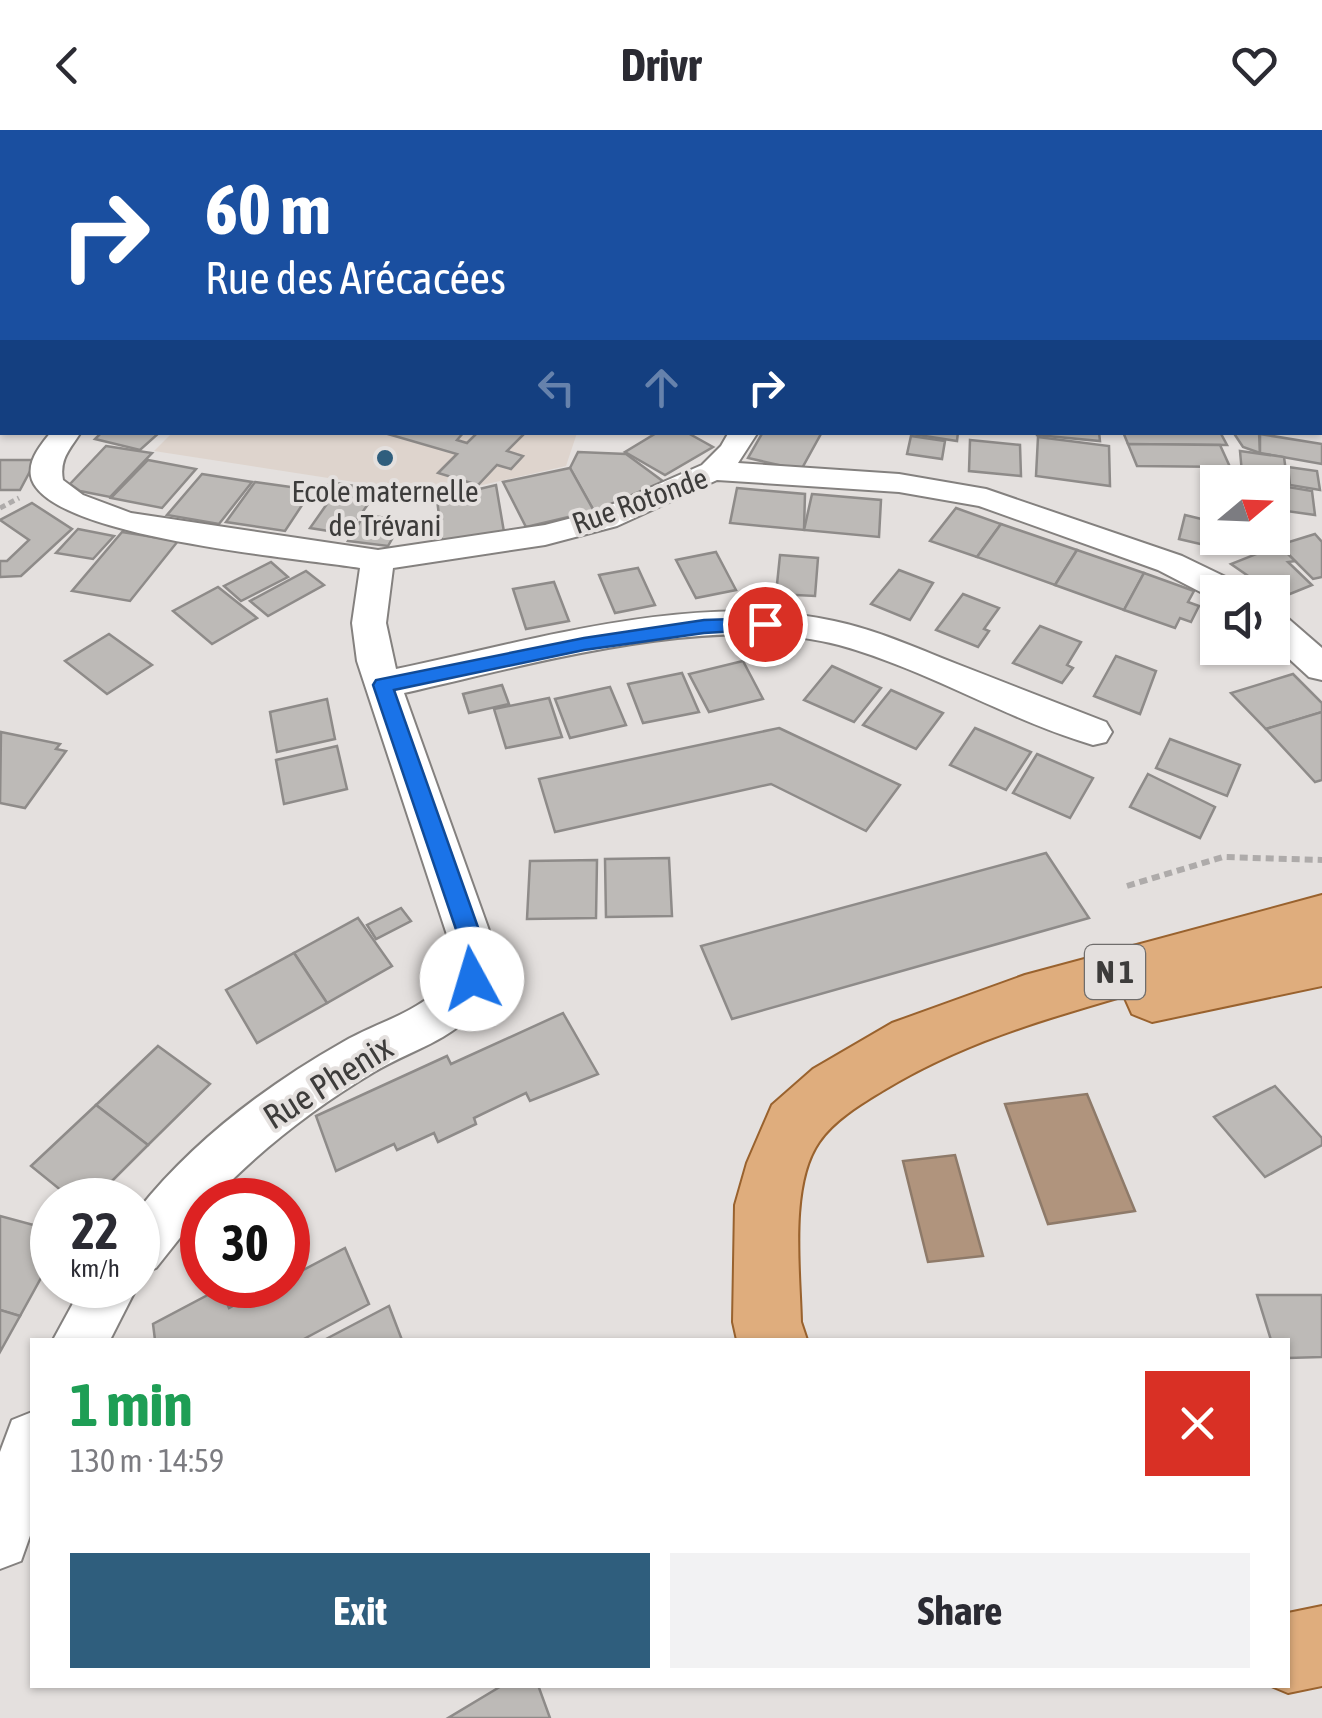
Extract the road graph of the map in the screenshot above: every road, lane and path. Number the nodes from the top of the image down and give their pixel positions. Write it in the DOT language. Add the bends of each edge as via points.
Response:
graph roads {
  1 [pos="65,435"];
  2 [pos="742,435"];
  3 [pos="713,471"];
  4 [pos="378,560"];
  5 [pos="1200,578"];
  6 [pos="1290,639"];
  7 [pos="1322,668"];
  8 [pos="382,685"];
  9 [pos="1093,732"];
  10 [pos="1322,860"];
  11 [pos="1127,886"];
  12 [pos="1322,917"];
  13 [pos="1322,962"];
  14 [pos="914,1041"];
  15 [pos="160,1224"];
  16 [pos="99,1308"];
  17 [pos="81,1338"];
  18 [pos="771,1338"];
  19 [pos="30,1446"];
  20 [pos="0,1540"];
  21 [pos="1322,1646"];
  22 [pos="1290,1652"];
  1 -- 4 [label="street, Rue Rotonde" via="43,477 94,511 161,528"];
  2 -- 3 [label="street"];
  3 -- 4 [label="street, Rue Rotonde" via="606,519"];
  3 -- 5 [label="street, Rue Rotonde" via="899,483 986,498"];
  4 -- 8 [label="street, Rue Phenix" via="369,623"];
  6 -- 7 [label="street"];
  8 -- 9 [label="street" via="584,644 765,624 860,638"];
  8 -- 15 [label="street, Rue Phenix" via="474,950 472,979 440,1014 280,1106 206,1169"];
  10 -- 11 [label="path" via="1224,857"];
  12 -- 14 [label="main road, N 1" via="1100,976"];
  13 -- 14 [label="main road, N 1"];
  14 -- 18 [label="main road, N 1" via="834,1088 794,1125 767,1205"];
  16 -- 17 [label="street"];
  19 -- 20 [label="street"];
  21 -- 22 [label="main road"];
}
